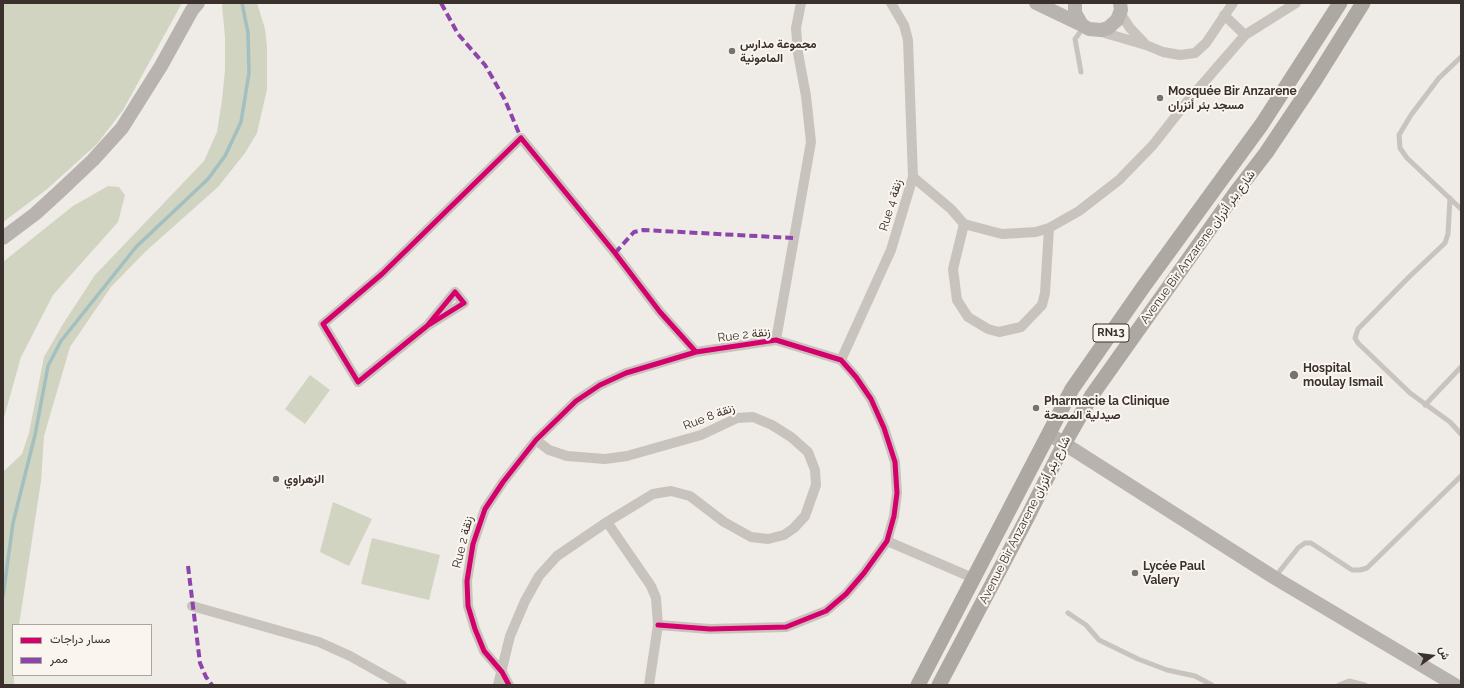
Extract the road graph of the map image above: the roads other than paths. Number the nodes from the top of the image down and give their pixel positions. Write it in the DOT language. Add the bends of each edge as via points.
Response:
graph roads {
  1 [pos="198,3"];
  2 [pos="801,3"];
  3 [pos="891,3"];
  4 [pos="1036,3"];
  5 [pos="1075,3"];
  6 [pos="1233,3"];
  7 [pos="1296,3"];
  8 [pos="1340,3"];
  9 [pos="1362,3"];
  10 [pos="1121,7"];
  11 [pos="1224,15"];
  12 [pos="1087,27"];
  13 [pos="1245,35"];
  14 [pos="1146,44"];
  15 [pos="1461,57"];
  16 [pos="1082,72"];
  17 [pos="913,177"];
  18 [pos="1450,198"];
  19 [pos="1461,209"];
  20 [pos="964,224"];
  21 [pos="1049,228"];
  22 [pos="3,238"];
  23 [pos="427,326"];
  24 [pos="776,340"];
  25 [pos="696,352"];
  26 [pos="841,360"];
  27 [pos="1461,368"];
  28 [pos="1425,405"];
  29 [pos="1049,434"];
  30 [pos="1461,434"];
  31 [pos="536,440"];
  32 [pos="1064,444"];
  33 [pos="1461,476"];
  34 [pos="607,522"];
  35 [pos="887,541"];
  36 [pos="973,578"];
  37 [pos="1275,578"];
  38 [pos="192,606"];
  39 [pos="1068,613"];
  40 [pos="658,625"];
  41 [pos="502,672"];
  42 [pos="402,685"];
  43 [pos="498,685"];
  44 [pos="509,685"];
  45 [pos="649,685"];
  46 [pos="918,685"];
  47 [pos="939,685"];
  48 [pos="1212,685"];
  49 [pos="1339,685"];
  50 [pos="1365,685"];
  51 [pos="1454,685"];
  1 -- 22 [label="main road" via="122,128 63,189"];
  2 -- 24 [label="street" via="796,28 811,142"];
  3 -- 17 [label="street, Rue 4 زنقة" via="904,25 908,40"];
  4 -- 12 [label="main road"];
  5 -- 12 [label="main road" via="1075,13"];
  6 -- 11 [label="street"];
  7 -- 13 [label="street"];
  8 -- 29 [label="main road, Avenue Bir Anzarene شارع بئر أنزران / RN13" via="1262,124 1072,389"];
  9 -- 32 [label="main road, Avenue Bir Anzarene شارع بئر أنزران / RN13" via="1270,147 1092,395"];
  10 -- 12 [label="main road" via="1118,20 1108,28"];
  10 -- 14 [label="street" via="1130,28"];
  11 -- 13 [label="street"];
  11 -- 14 [label="street" via="1206,43 1195,53 1180,55 1163,52"];
  12 -- 14 [label="street"];
  12 -- 16 [label="lane" via="1075,37"];
  13 -- 21 [label="street" via="1186,102 1153,145 1119,180 1079,211"];
  15 -- 18 [label="lane" via="1439,78 1399,135 1400,148 1407,158"];
  17 -- 20 [label="street" via="951,209"];
  17 -- 26 [label="street, Rue 4 زنقة" via="890,250"];
  18 -- 19 [label="lane"];
  18 -- 28 [label="lane" via="1445,243 1356,332 1358,343"];
  20 -- 21 [label="street" via="1002,234 1036,232"];
  20 -- 21 [label="street" via="953,269 957,300 968,317 988,329 999,332 1021,327 1042,305"];
  23 -- 25 [label="street" via="358,382 323,324 382,274 521,138 660,312"];
  24 -- 25 [label="street, Rue 2 زنقة"];
  24 -- 26 [label="street, Rue 2 زنقة"];
  25 -- 31 [label="street, Rue 2 زنقة" via="626,373 600,385 576,400"];
  26 -- 35 [label="street, Rue 2 زنقة" via="856,376 871,399 895,462 897,493"];
  27 -- 28 [label="lane"];
  28 -- 30 [label="lane" via="1450,422"];
  29 -- 32 [label="main road"];
  29 -- 36 [label="main road, Avenue Bir Anzarene شارع بئر أنزران / RN13"];
  31 -- 34 [label="street, Rue 8 زنقة" via="549,450 567,456 605,459 627,456 701,435 737,418 753,417 791,437 808,452 815,470 816,486 805,516 784,535 768,539 751,537 724,522 690,496 671,491 653,494"];
  31 -- 41 [label="street, Rue 2 زنقة" via="485,509 474,544 467,581 468,606 475,629 484,650"];
  32 -- 37 [label="main road"];
  32 -- 47 [label="main road, Avenue Bir Anzarene شارع بئر أنزران / RN13"];
  33 -- 37 [label="lane" via="1367,568 1352,570 1311,543 1305,543 1298,548"];
  34 -- 40 [label="street" via="651,586 656,598"];
  34 -- 41 [label="street, Rue 8 زنقة" via="557,556 539,576 510,636"];
  35 -- 36 [label="street"];
  35 -- 40 [label="street, Rue 2 زنقة" via="846,594 826,611 786,627 710,629"];
  36 -- 46 [label="main road, Avenue Bir Anzarene شارع بئر أنزران / RN13"];
  37 -- 51 [label="main road"];
  38 -- 42 [label="street" via="319,642"];
  39 -- 48 [label="lane" via="1086,625 1099,640 1138,659 1167,670 1195,676"];
  40 -- 45 [label="street"];
  41 -- 43 [label="street, Rue 8 زنقة"];
  41 -- 44 [label="street, Rue 2 زنقة"];
  49 -- 50 [label="lane" via="1349,681"];
}
